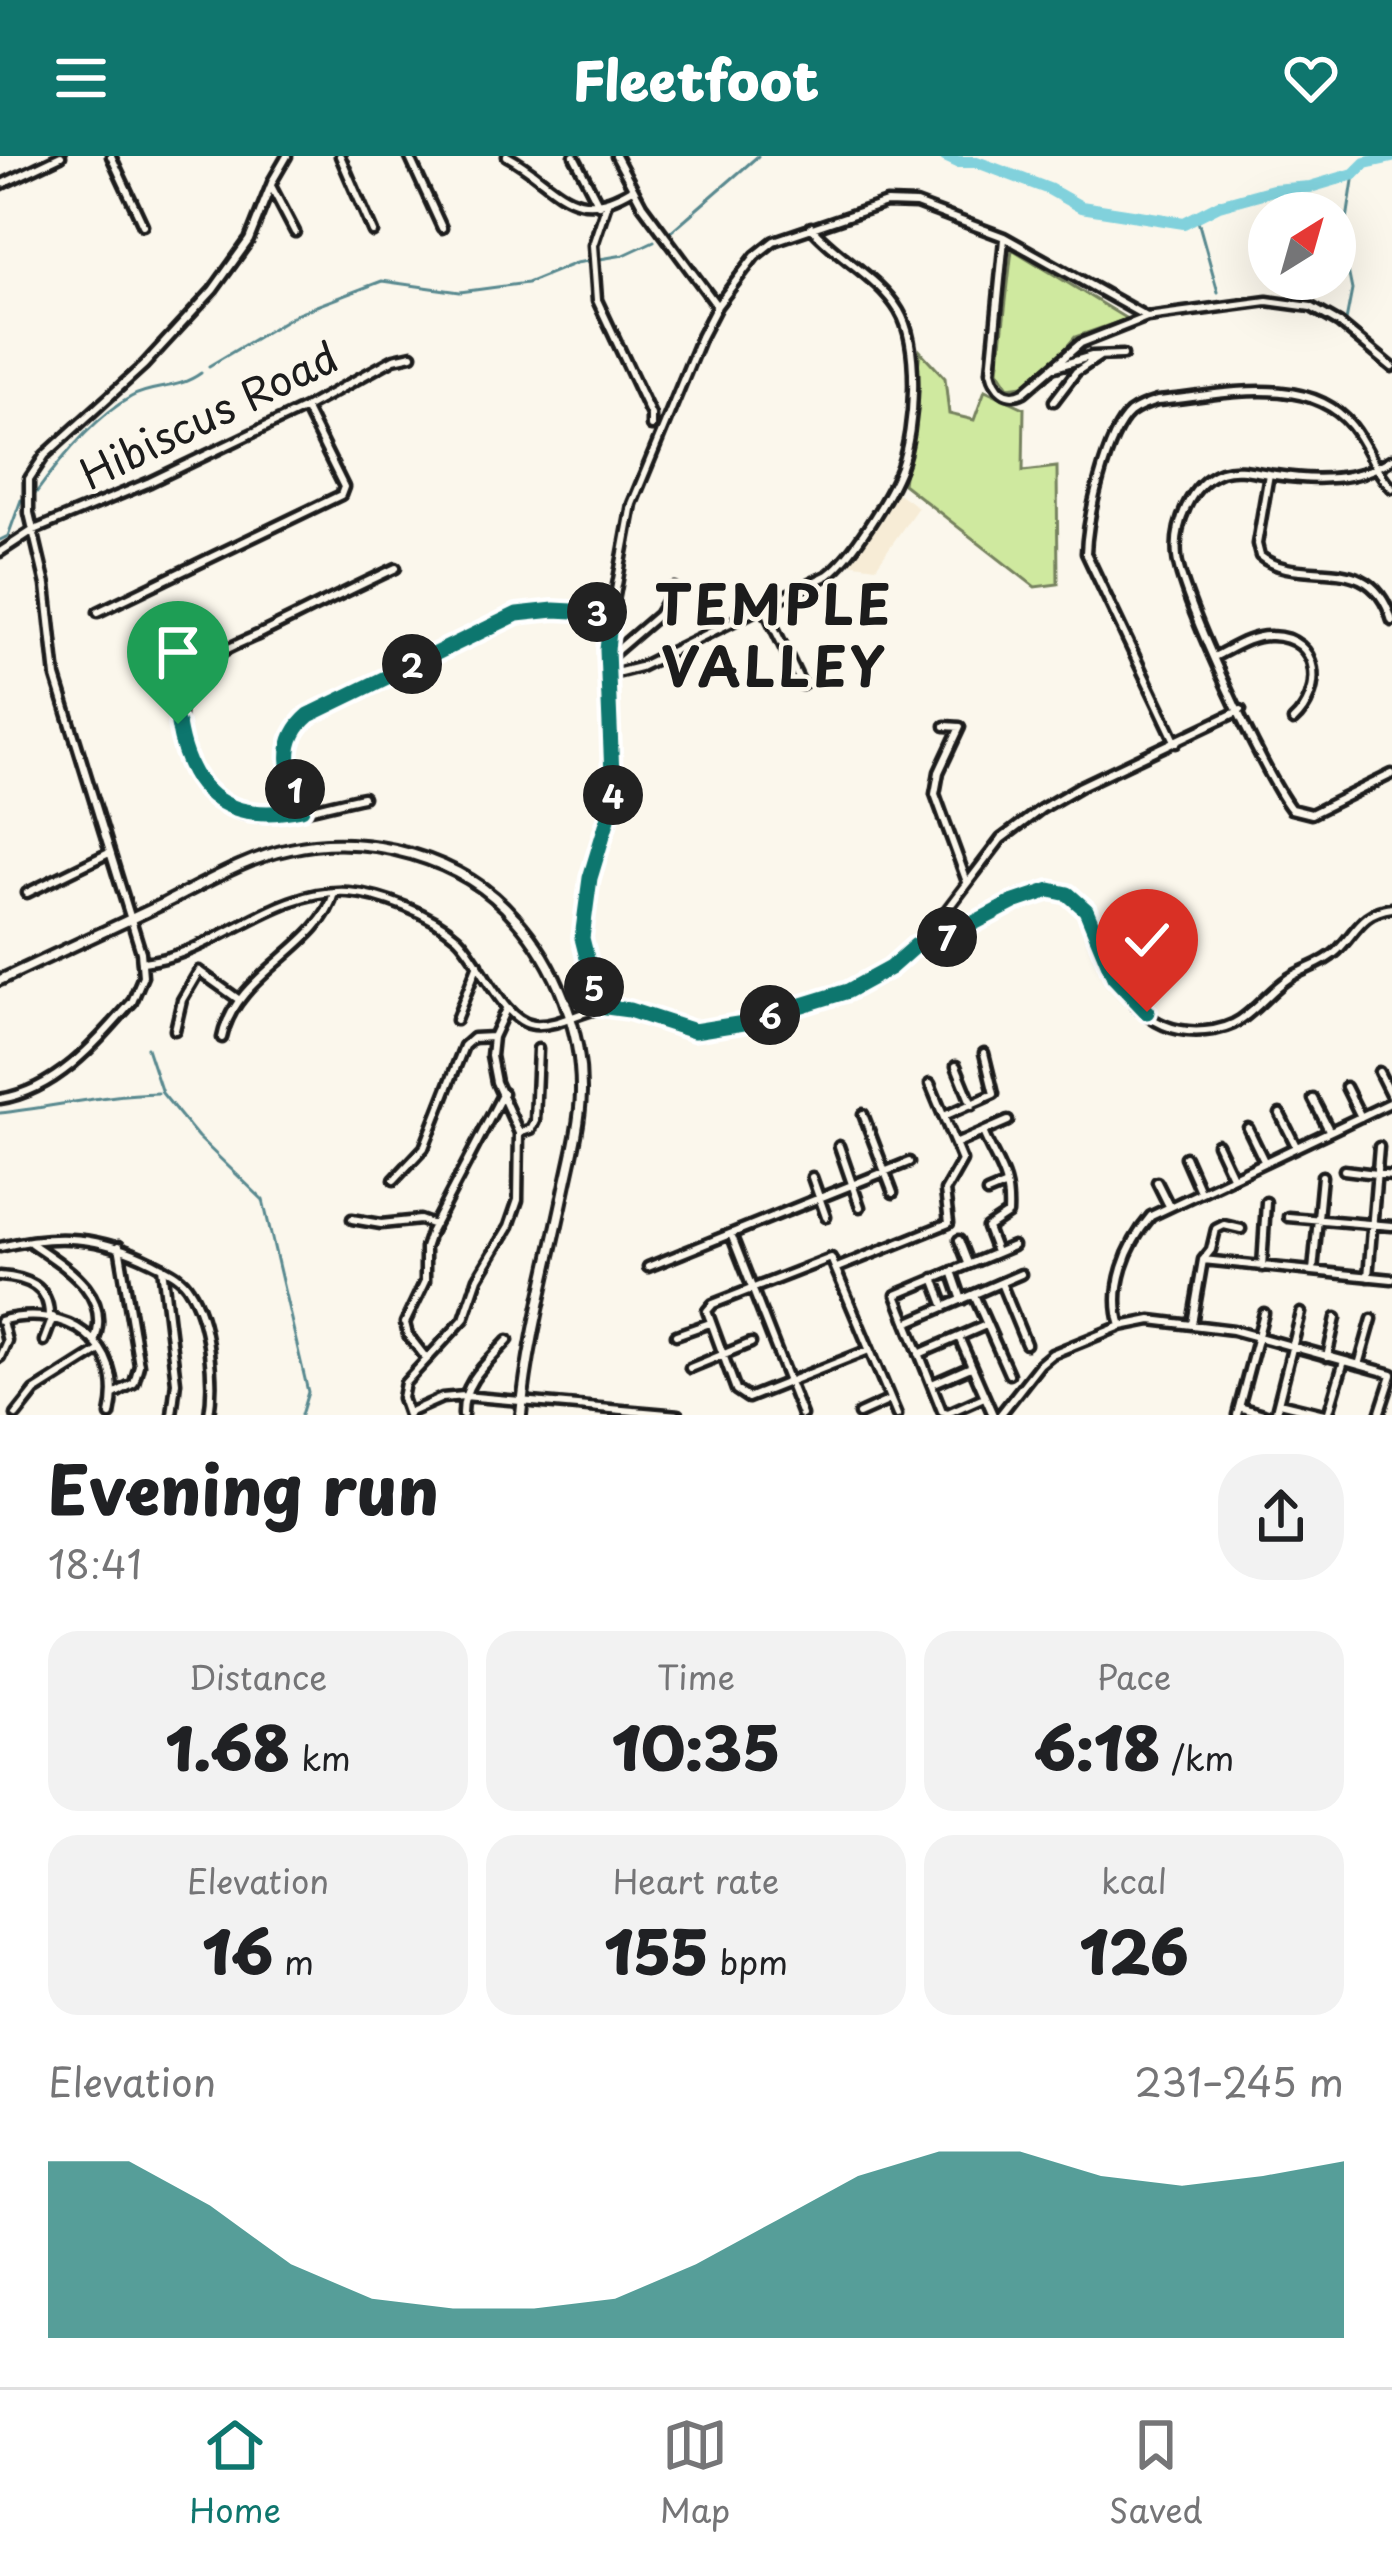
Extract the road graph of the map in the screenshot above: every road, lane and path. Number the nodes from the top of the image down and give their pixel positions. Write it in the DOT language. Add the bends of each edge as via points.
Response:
graph roads {
  1 [pos="61,156"];
  2 [pos="111,156"];
  3 [pos="287,156"];
  4 [pos="340,156"];
  5 [pos="409,156"];
  6 [pos="507,156"];
  7 [pos="574,156"];
  8 [pos="616,156"];
  9 [pos="0,185"];
  10 [pos="271,186"];
  11 [pos="632,190"];
  12 [pos="603,204"];
  13 [pos="143,225"];
  14 [pos="812,227"];
  15 [pos="442,228"];
  16 [pos="296,232"];
  17 [pos="373,232"];
  18 [pos="1004,237"];
  19 [pos="716,306"];
  20 [pos="1147,317"];
  21 [pos="412,355"];
  22 [pos="1124,355"];
  23 [pos="1100,356"];
  24 [pos="1392,367"];
  25 [pos="1052,368"];
  26 [pos="1054,401"];
  27 [pos="305,408"];
  28 [pos="651,425"];
  29 [pos="1392,459"];
  30 [pos="1374,470"];
  31 [pos="1269,474"];
  32 [pos="1392,488"];
  33 [pos="32,531"];
  34 [pos="0,552"];
  35 [pos="396,568"];
  36 [pos="674,588"];
  37 [pos="763,605"];
  38 [pos="98,612"];
  39 [pos="611,613"];
  40 [pos="1392,621"];
  41 [pos="1216,656"];
  42 [pos="607,658"];
  43 [pos="608,675"];
  44 [pos="802,685"];
  45 [pos="1240,710"];
  46 [pos="1293,721"];
  47 [pos="945,726"];
  48 [pos="1176,742"];
  49 [pos="1392,774"];
  50 [pos="363,797"];
  51 [pos="302,809"];
  52 [pos="109,853"];
  53 [pos="967,882"];
  54 [pos="334,892"];
  55 [pos="26,893"];
  56 [pos="1392,908"];
  57 [pos="132,918"];
  58 [pos="916,945"];
  59 [pos="190,952"];
  60 [pos="143,962"];
  61 [pos="478,964"];
  62 [pos="199,971"];
  63 [pos="0,980"];
  64 [pos="238,999"];
  65 [pos="599,1006"];
  66 [pos="507,1007"];
  67 [pos="569,1016"];
  68 [pos="456,1020"];
  69 [pos="175,1030"];
  70 [pos="493,1037"];
  71 [pos="222,1038"];
  72 [pos="538,1048"];
  73 [pos="985,1053"];
  74 [pos="956,1066"];
  75 [pos="1379,1072"];
  76 [pos="930,1084"];
  77 [pos="1346,1088"];
  78 [pos="502,1094"];
  79 [pos="1313,1099"];
  80 [pos="0,1100"];
  81 [pos="1392,1100"];
  82 [pos="972,1105"];
  83 [pos="863,1114"];
  84 [pos="1280,1114"];
  85 [pos="944,1116"];
  86 [pos="1361,1117"];
  87 [pos="1008,1121"];
  88 [pos="1248,1128"];
  89 [pos="1329,1130"];
  90 [pos="983,1132"];
  91 [pos="519,1133"];
  92 [pos="956,1144"];
  93 [pos="1216,1144"];
  94 [pos="839,1146"];
  95 [pos="1296,1146"];
  96 [pos="1379,1147"];
  97 [pos="1185,1157"];
  98 [pos="1264,1161"];
  99 [pos="909,1162"];
  100 [pos="1344,1170"];
  101 [pos="885,1171"];
  102 [pos="1376,1174"];
  103 [pos="1232,1176"];
  104 [pos="1322,1176"];
  105 [pos="1392,1176"];
  106 [pos="812,1177"];
  107 [pos="394,1180"];
  108 [pos="1157,1182"];
  109 [pos="852,1184"];
  110 [pos="1007,1184"];
  111 [pos="1200,1191"];
  112 [pos="893,1193"];
  113 [pos="987,1193"];
  114 [pos="819,1197"];
  115 [pos="1266,1202"];
  116 [pos="1169,1206"];
  117 [pos="860,1207"];
  118 [pos="826,1217"];
  119 [pos="1288,1217"];
  120 [pos="352,1219"];
  121 [pos="1318,1220"];
  122 [pos="1372,1224"];
  123 [pos="434,1225"];
  124 [pos="1392,1226"];
  125 [pos="1241,1229"];
  126 [pos="730,1233"];
  127 [pos="959,1240"];
  128 [pos="28,1241"];
  129 [pos="0,1246"];
  130 [pos="119,1246"];
  131 [pos="1013,1246"];
  132 [pos="996,1252"];
  133 [pos="1203,1260"];
  134 [pos="968,1264"];
  135 [pos="162,1267"];
  136 [pos="1262,1267"];
  137 [pos="648,1268"];
  138 [pos="837,1268"];
  139 [pos="952,1270"];
  140 [pos="1313,1271"];
  141 [pos="1021,1274"];
  142 [pos="0,1276"];
  143 [pos="1368,1277"];
  144 [pos="934,1278"];
  145 [pos="1392,1279"];
  146 [pos="1001,1283"];
  147 [pos="752,1288"];
  148 [pos="974,1295"];
  149 [pos="962,1300"];
  150 [pos="945,1307"];
  151 [pos="1264,1313"];
  152 [pos="1301,1313"];
  153 [pos="51,1316"];
  154 [pos="1336,1318"];
  155 [pos="1372,1319"];
  156 [pos="1,1321"];
  157 [pos="710,1323"];
  158 [pos="907,1323"];
  159 [pos="986,1324"];
  160 [pos="1192,1324"];
  161 [pos="1121,1326"];
  162 [pos="676,1335"];
  163 [pos="1259,1336"];
  164 [pos="959,1337"];
  165 [pos="508,1340"];
  166 [pos="44,1341"];
  167 [pos="751,1343"];
  168 [pos="1026,1344"];
  169 [pos="97,1346"];
  170 [pos="1294,1347"];
  171 [pos="868,1350"];
  172 [pos="722,1354"];
  173 [pos="919,1354"];
  174 [pos="0,1357"];
  175 [pos="1327,1357"];
  176 [pos="426,1358"];
  177 [pos="1344,1361"];
  178 [pos="1359,1365"];
  179 [pos="971,1367"];
  180 [pos="690,1368"];
  181 [pos="1392,1374"];
  182 [pos="1009,1375"];
  183 [pos="789,1384"];
  184 [pos="932,1384"];
  185 [pos="113,1394"];
  186 [pos="464,1396"];
  187 [pos="984,1397"];
  188 [pos="522,1399"];
  189 [pos="890,1400"];
  190 [pos="1279,1402"];
  191 [pos="1238,1411"];
  192 [pos="859,1414"];
  193 [pos="16,1415"];
  194 [pos="110,1415"];
  195 [pos="172,1415"];
  196 [pos="208,1415"];
  197 [pos="407,1415"];
  198 [pos="463,1415"];
  199 [pos="521,1415"];
  200 [pos="679,1415"];
  201 [pos="802,1415"];
  202 [pos="897,1415"];
  203 [pos="997,1415"];
  204 [pos="1271,1415"];
  205 [pos="1329,1415"];
  206 [pos="1379,1415"];
  1 -- 9 [label="street"];
  2 -- 13 [label="street"];
  3 -- 10 [label="street"];
  4 -- 17 [label="street"];
  5 -- 15 [label="street"];
  6 -- 12 [label="street" via="562,196"];
  7 -- 12 [label="street"];
  8 -- 11 [label="street"];
  10 -- 16 [label="street"];
  10 -- 33 [label="street" via="249,239 213,290 36,465 27,496"];
  11 -- 12 [label="street"];
  11 -- 19 [label="street"];
  12 -- 28 [label="street" via="593,240 598,304"];
  14 -- 18 [label="street" via="906,202"];
  14 -- 19 [label="street" via="764,247"];
  14 -- 37 [label="street" via="885,292 903,320 912,352 908,440 897,476 840,565"];
  18 -- 20 [label="street"];
  18 -- 25 [label="street" via="993,378 1014,396"];
  19 -- 39 [label="street" via="632,504"];
  20 -- 24 [label="street" via="1295,302 1328,315"];
  20 -- 25 [label="street" via="1089,338"];
  21 -- 27 [label="street, Hibiscus Road"];
  22 -- 23 [label="street"];
  23 -- 25 [label="street"];
  23 -- 26 [label="street"];
  27 -- 33 [label="street, Hibiscus Road"];
  27 -- 38 [label="street" via="344,487 340,495"];
  29 -- 30 [label="street"];
  30 -- 31 [label="street" via="1324,479"];
  30 -- 32 [label="street"];
  30 -- 48 [label="street" via="1347,420 1300,393 1157,401 1124,420 1086,553"];
  31 -- 40 [label="street" via="1257,544 1263,559 1366,582"];
  31 -- 41 [label="street" via="1216,474 1181,519 1180,576"];
  33 -- 34 [label="street, Hibiscus Road"];
  33 -- 52 [label="street" via="56,677"];
  35 -- 51 [label="street" via="217,655 184,691 181,739 215,799 254,814"];
  36 -- 42 [label="street" via="658,615"];
  37 -- 43 [label="street"];
  37 -- 44 [label="street"];
  39 -- 42 [label="street"];
  39 -- 51 [label="street" via="517,614 309,715 287,755"];
  41 -- 45 [label="street"];
  41 -- 46 [label="street" via="1265,636 1302,648 1312,662 1313,690"];
  42 -- 43 [label="street"];
  43 -- 65 [label="street" via="613,802 582,938"];
  45 -- 48 [label="street"];
  45 -- 49 [label="street" via="1282,796 1301,814"];
  47 -- 53 [label="street" via="960,727 935,794"];
  48 -- 53 [label="street" via="1041,809 1001,839"];
  50 -- 51 [label="street"];
  52 -- 55 [label="street"];
  52 -- 57 [label="street"];
  53 -- 58 [label="street"];
  54 -- 59 [label="street" via="276,908"];
  54 -- 61 [label="street" via="383,899 432,922"];
  54 -- 64 [label="street" via="321,916"];
  56 -- 58 [label="street" via="1360,920 1333,956 1287,979 1239,1021 1204,1031 1170,1025 1125,992 1086,910 1060,891 1040,892"];
  57 -- 60 [label="street"];
  57 -- 63 [label="main road"];
  57 -- 67 [label="main road" via="287,849 338,844 403,852 462,876 509,910 546,961"];
  58 -- 65 [label="street" via="848,991 710,1030"];
  59 -- 60 [label="street"];
  59 -- 62 [label="street"];
  60 -- 80 [label="street" via="136,995 73,1063 46,1084"];
  61 -- 66 [label="street"];
  61 -- 68 [label="street"];
  62 -- 64 [label="street"];
  62 -- 69 [label="street"];
  64 -- 71 [label="street"];
  65 -- 67 [label="street"];
  66 -- 67 [label="street" via="531,1024"];
  66 -- 70 [label="street"];
  67 -- 188 [label="main road" via="578,1119"];
  70 -- 78 [label="street"];
  70 -- 107 [label="street" via="464,1046 424,1148"];
  72 -- 91 [label="street" via="535,1121"];
  73 -- 82 [label="street" via="994,1092"];
  74 -- 82 [label="street"];
  75 -- 81 [label="street"];
  76 -- 85 [label="street"];
  77 -- 86 [label="street"];
  78 -- 91 [label="street"];
  78 -- 123 [label="street"];
  79 -- 89 [label="street"];
  81 -- 86 [label="street"];
  82 -- 85 [label="street"];
  83 -- 101 [label="street"];
  84 -- 95 [label="street"];
  85 -- 92 [label="street"];
  86 -- 89 [label="street"];
  87 -- 90 [label="street"];
  88 -- 98 [label="street"];
  89 -- 95 [label="street"];
  90 -- 92 [label="street"];
  90 -- 110 [label="street"];
  91 -- 176 [label="street" via="513,1216 464,1319"];
  92 -- 138 [label="street" via="962,1161 945,1191 948,1226"];
  93 -- 103 [label="street"];
  94 -- 109 [label="street"];
  95 -- 98 [label="street"];
  96 -- 102 [label="street"];
  97 -- 111 [label="street"];
  98 -- 103 [label="street"];
  99 -- 101 [label="street"];
  100 -- 102 [label="street"];
  101 -- 109 [label="street"];
  101 -- 112 [label="street"];
  102 -- 105 [label="street"];
  102 -- 122 [label="street"];
  103 -- 111 [label="street"];
  104 -- 121 [label="street"];
  106 -- 114 [label="street"];
  108 -- 116 [label="street"];
  109 -- 114 [label="street"];
  109 -- 117 [label="street"];
  110 -- 113 [label="street"];
  110 -- 132 [label="street" via="1008,1214 988,1228"];
  111 -- 116 [label="street"];
  114 -- 118 [label="street"];
  114 -- 126 [label="street"];
  115 -- 136 [label="street"];
  116 -- 161 [label="street" via="1147,1220 1129,1253 1116,1293"];
  119 -- 121 [label="street"];
  120 -- 123 [label="street"];
  121 -- 122 [label="street"];
  121 -- 140 [label="street"];
  122 -- 124 [label="street"];
  122 -- 143 [label="street"];
  123 -- 176 [label="street" via="425,1281 405,1323"];
  125 -- 133 [label="street" via="1218,1227"];
  126 -- 137 [label="street"];
  126 -- 147 [label="street"];
  127 -- 134 [label="street"];
  128 -- 129 [label="street"];
  128 -- 130 [label="street" via="76,1236"];
  128 -- 169 [label="street" via="88,1290 100,1320"];
  130 -- 135 [label="street"];
  130 -- 185 [label="street" via="140,1366 134,1384"];
  131 -- 132 [label="street"];
  132 -- 134 [label="street"];
  133 -- 136 [label="street"];
  133 -- 160 [label="street"];
  134 -- 139 [label="street"];
  135 -- 195 [label="street" via="176,1382"];
  135 -- 196 [label="street" via="195,1300 211,1363"];
  136 -- 140 [label="street"];
  138 -- 147 [label="street" via="828,1257"];
  138 -- 171 [label="street"];
  139 -- 144 [label="street"];
  139 -- 149 [label="street"];
  140 -- 143 [label="street"];
  141 -- 146 [label="street"];
  142 -- 153 [label="street" via="42,1289"];
  143 -- 145 [label="street"];
  144 -- 150 [label="street"];
  144 -- 158 [label="street" via="897,1293"];
  146 -- 148 [label="street"];
  146 -- 168 [label="street"];
  147 -- 157 [label="street" via="710,1306"];
  147 -- 183 [label="street"];
  148 -- 149 [label="street"];
  148 -- 159 [label="street"];
  149 -- 150 [label="street"];
  150 -- 158 [label="street"];
  151 -- 163 [label="street"];
  152 -- 170 [label="street"];
  153 -- 156 [label="street"];
  153 -- 166 [label="street"];
  153 -- 169 [label="street"];
  154 -- 175 [label="street"];
  155 -- 178 [label="street"];
  156 -- 174 [label="street" via="7,1341"];
  157 -- 162 [label="street"];
  157 -- 172 [label="street"];
  158 -- 173 [label="street"];
  159 -- 164 [label="street"];
  159 -- 182 [label="street"];
  160 -- 161 [label="street"];
  160 -- 163 [label="street"];
  161 -- 203 [label="street" via="1046,1359"];
  163 -- 170 [label="street"];
  163 -- 191 [label="street"];
  164 -- 173 [label="street"];
  164 -- 179 [label="street"];
  165 -- 186 [label="street"];
  167 -- 172 [label="street"];
  169 -- 185 [label="street"];
  169 -- 193 [label="street" via="34,1391"];
  170 -- 175 [label="street"];
  170 -- 190 [label="street"];
  171 -- 183 [label="street"];
  171 -- 189 [label="street"];
  172 -- 180 [label="street"];
  172 -- 183 [label="street" via="743,1396"];
  173 -- 184 [label="street"];
  175 -- 177 [label="street"];
  176 -- 197 [label="street" via="405,1383"];
  177 -- 178 [label="street"];
  177 -- 205 [label="street"];
  178 -- 181 [label="street"];
  179 -- 184 [label="street"];
  179 -- 187 [label="street"];
  181 -- 206 [label="street"];
  183 -- 201 [label="street"];
  184 -- 187 [label="street" via="944,1413"];
  185 -- 194 [label="street"];
  186 -- 188 [label="street"];
  186 -- 197 [label="street"];
  186 -- 198 [label="street"];
  187 -- 203 [label="street"];
  188 -- 199 [label="main road"];
  188 -- 200 [label="street"];
  189 -- 192 [label="street"];
  189 -- 202 [label="street"];
  190 -- 204 [label="street"];
  190 -- 205 [label="street"];
  191 -- 204 [label="street"];
}
